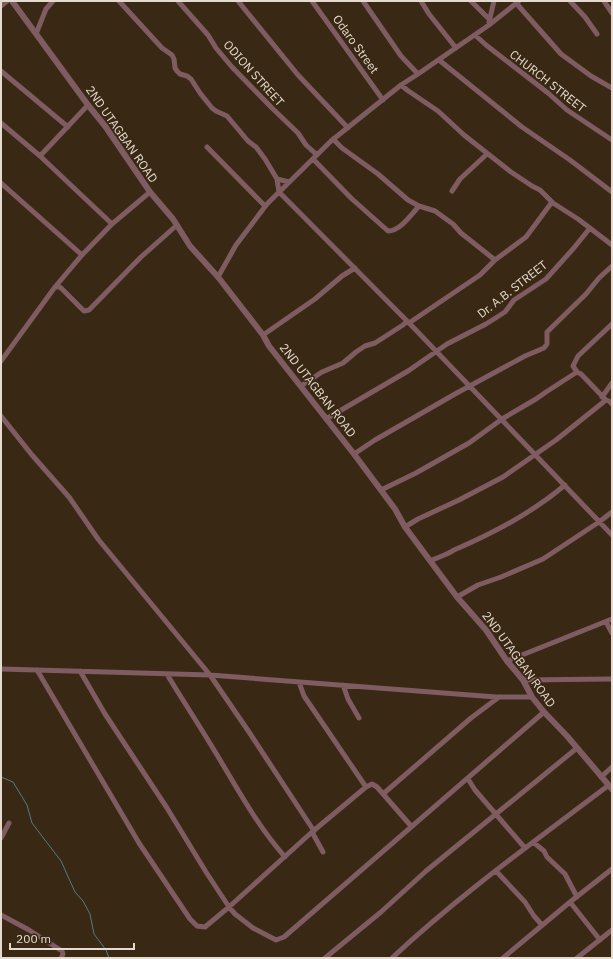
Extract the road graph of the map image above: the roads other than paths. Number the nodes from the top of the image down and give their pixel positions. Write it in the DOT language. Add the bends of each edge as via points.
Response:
graph roads {
  1 [pos="7,1"];
  2 [pos="12,1"];
  3 [pos="53,1"];
  4 [pos="118,1"];
  5 [pos="178,1"];
  6 [pos="238,1"];
  7 [pos="312,1"];
  8 [pos="363,1"];
  9 [pos="421,1"];
  10 [pos="471,1"];
  11 [pos="494,1"];
  12 [pos="570,1"];
  13 [pos="604,1"];
  14 [pos="518,2"];
  15 [pos="1,6"];
  16 [pos="612,13"];
  17 [pos="490,19"];
  18 [pos="489,25"];
  19 [pos="36,34"];
  20 [pos="597,34"];
  21 [pos="475,35"];
  22 [pos="456,48"];
  23 [pos="439,60"];
  24 [pos="1,71"];
  25 [pos="418,74"];
  26 [pos="401,85"];
  27 [pos="612,88"];
  28 [pos="383,100"];
  29 [pos="88,106"];
  30 [pos="1,123"];
  31 [pos="68,127"];
  32 [pos="348,128"];
  33 [pos="333,139"];
  34 [pos="612,140"];
  35 [pos="207,147"];
  36 [pos="487,154"];
  37 [pos="317,155"];
  38 [pos="40,156"];
  39 [pos="313,159"];
  40 [pos="277,179"];
  41 [pos="289,182"];
  42 [pos="1,183"];
  43 [pos="452,191"];
  44 [pos="150,192"];
  45 [pos="279,192"];
  46 [pos="612,192"];
  47 [pos="552,202"];
  48 [pos="265,206"];
  49 [pos="419,206"];
  50 [pos="112,224"];
  51 [pos="177,225"];
  52 [pos="590,228"];
  53 [pos="612,245"];
  54 [pos="82,255"];
  55 [pos="495,260"];
  56 [pos="612,266"];
  57 [pos="355,268"];
  58 [pos="218,277"];
  59 [pos="55,287"];
  60 [pos="408,322"];
  61 [pos="612,324"];
  62 [pos="263,335"];
  63 [pos="437,352"];
  64 [pos="2,360"];
  65 [pos="577,372"];
  66 [pos="612,383"];
  67 [pos="301,386"];
  68 [pos="470,386"];
  69 [pos="604,399"];
  70 [pos="612,404"];
  71 [pos="1,416"];
  72 [pos="326,419"];
  73 [pos="502,420"];
  74 [pos="354,454"];
  75 [pos="536,455"];
  76 [pos="565,485"];
  77 [pos="381,490"];
  78 [pos="612,512"];
  79 [pos="599,522"];
  80 [pos="405,527"];
  81 [pos="612,535"];
  82 [pos="430,561"];
  83 [pos="457,597"];
  84 [pos="612,619"];
  85 [pos="606,622"];
  86 [pos="612,633"];
  87 [pos="507,661"];
  88 [pos="1,669"];
  89 [pos="37,670"];
  90 [pos="80,671"];
  91 [pos="210,675"];
  92 [pos="168,676"];
  93 [pos="612,679"];
  94 [pos="523,680"];
  95 [pos="299,682"];
  96 [pos="343,685"];
  97 [pos="499,697"];
  98 [pos="532,697"];
  99 [pos="544,712"];
  100 [pos="359,718"];
  101 [pos="578,748"];
  102 [pos="612,767"];
  103 [pos="601,777"];
  104 [pos="468,779"];
  105 [pos="366,787"];
  106 [pos="610,787"];
  107 [pos="383,794"];
  108 [pos="496,814"];
  109 [pos="9,822"];
  110 [pos="411,826"];
  111 [pos="313,832"];
  112 [pos="1,838"];
  113 [pos="533,842"];
  114 [pos="525,848"];
  115 [pos="324,852"];
  116 [pos="285,857"];
  117 [pos="612,869"];
  118 [pos="496,871"];
  119 [pos="576,897"];
  120 [pos="570,902"];
  121 [pos="230,907"];
  122 [pos="1,915"];
  123 [pos="542,925"];
  124 [pos="611,932"];
  125 [pos="600,940"];
  126 [pos="61,958"];
  127 [pos="325,958"];
  128 [pos="392,958"];
  129 [pos="503,958"];
  130 [pos="577,958"];
  1 -- 15 [label="street"];
  2 -- 19 [label="street, 2ND UTAGBAN ROAD"];
  3 -- 19 [label="street" via="46,9"];
  4 -- 40 [label="street" via="162,48 172,55 177,71 187,76 212,108 227,116 256,147"];
  5 -- 37 [label="street, ODION STREET" via="232,67"];
  6 -- 32 [label="street" via="298,75"];
  7 -- 28 [label="street, Odaro Street"];
  8 -- 25 [label="street" via="401,56"];
  9 -- 22 [label="street"];
  10 -- 17 [label="street"];
  11 -- 17 [label="street"];
  12 -- 20 [label="street"];
  13 -- 16 [label="street"];
  14 -- 18 [label="street"];
  14 -- 27 [label="street" via="561,54"];
  17 -- 18 [label="street"];
  18 -- 21 [label="street"];
  19 -- 29 [label="street, 2ND UTAGBAN ROAD"];
  21 -- 22 [label="street"];
  21 -- 34 [label="street, CHURCH STREET" via="567,110"];
  22 -- 23 [label="street"];
  23 -- 25 [label="street"];
  23 -- 46 [label="street" via="522,127"];
  24 -- 31 [label="street"];
  25 -- 26 [label="street"];
  26 -- 28 [label="street"];
  26 -- 36 [label="street" via="438,111"];
  28 -- 32 [label="street"];
  29 -- 31 [label="street"];
  29 -- 44 [label="street, 2ND UTAGBAN ROAD" via="105,126"];
  30 -- 38 [label="street"];
  31 -- 38 [label="street"];
  32 -- 33 [label="street"];
  33 -- 37 [label="street"];
  33 -- 49 [label="street" via="408,200"];
  35 -- 48 [label="street"];
  36 -- 43 [label="street" via="460,179"];
  36 -- 47 [label="street" via="540,190"];
  37 -- 39 [label="street"];
  38 -- 50 [label="street"];
  39 -- 41 [label="street"];
  39 -- 49 [label="street" via="388,231 405,222"];
  40 -- 41 [label="street"];
  40 -- 45 [label="street"];
  41 -- 45 [label="street"];
  42 -- 54 [label="street"];
  44 -- 50 [label="street"];
  44 -- 51 [label="street, 2ND UTAGBAN ROAD"];
  45 -- 48 [label="street"];
  45 -- 57 [label="street"];
  47 -- 52 [label="street"];
  47 -- 55 [label="street" via="526,237"];
  48 -- 58 [label="street" via="236,245"];
  49 -- 55 [label="street" via="435,211 447,219"];
  50 -- 54 [label="street"];
  51 -- 58 [label="street, 2ND UTAGBAN ROAD" via="190,246"];
  51 -- 59 [label="street" via="89,310 84,311 60,286"];
  52 -- 53 [label="street"];
  52 -- 63 [label="street, Dr. A.B. STREET" via="546,279 514,300 505,312"];
  54 -- 59 [label="street"];
  55 -- 60 [label="street" via="471,282"];
  56 -- 68 [label="street" via="547,332 547,344 544,348"];
  57 -- 60 [label="street"];
  57 -- 62 [label="street"];
  58 -- 62 [label="street, 2ND UTAGBAN ROAD"];
  59 -- 64 [label="street"];
  60 -- 63 [label="street"];
  60 -- 67 [label="street"];
  61 -- 65 [label="street" via="578,356 573,366"];
  62 -- 67 [label="street, 2ND UTAGBAN ROAD"];
  63 -- 68 [label="street"];
  63 -- 72 [label="street, Dr. A.B. STREET"];
  65 -- 69 [label="street"];
  65 -- 73 [label="street"];
  66 -- 69 [label="street"];
  67 -- 72 [label="street, 2ND UTAGBAN ROAD"];
  68 -- 73 [label="street"];
  68 -- 74 [label="street"];
  69 -- 70 [label="street"];
  69 -- 75 [label="street"];
  71 -- 91 [label="street"];
  72 -- 74 [label="street, 2ND UTAGBAN ROAD"];
  73 -- 75 [label="street"];
  73 -- 77 [label="street" via="469,443"];
  74 -- 77 [label="street, 2ND UTAGBAN ROAD"];
  75 -- 76 [label="street"];
  75 -- 80 [label="street" via="480,490"];
  76 -- 79 [label="street"];
  76 -- 82 [label="street" via="547,500 508,524"];
  77 -- 80 [label="street, 2ND UTAGBAN ROAD"];
  78 -- 79 [label="street"];
  79 -- 81 [label="street"];
  79 -- 83 [label="street" via="543,559 478,585"];
  80 -- 82 [label="street, 2ND UTAGBAN ROAD"];
  82 -- 83 [label="street, 2ND UTAGBAN ROAD"];
  83 -- 87 [label="street, 2ND UTAGBAN ROAD" via="486,630"];
  84 -- 85 [label="street"];
  85 -- 86 [label="street"];
  85 -- 87 [label="street"];
  87 -- 94 [label="street, 2ND UTAGBAN ROAD"];
  88 -- 89 [label="street"];
  89 -- 90 [label="street"];
  89 -- 121 [label="street" via="139,843 190,919 197,926 204,927"];
  90 -- 91 [label="street"];
  90 -- 121 [label="street"];
  91 -- 95 [label="street"];
  91 -- 111 [label="street"];
  92 -- 116 [label="street" via="256,820"];
  93 -- 94 [label="street"];
  94 -- 98 [label="street, 2ND UTAGBAN ROAD"];
  95 -- 96 [label="street"];
  95 -- 105 [label="street" via="304,696"];
  96 -- 97 [label="street"];
  96 -- 100 [label="street"];
  97 -- 98 [label="street"];
  97 -- 107 [label="street"];
  98 -- 99 [label="street, 2ND UTAGBAN ROAD"];
  99 -- 101 [label="street, 2ND UTAGBAN ROAD"];
  99 -- 110 [label="street"];
  101 -- 103 [label="street, 2ND UTAGBAN ROAD"];
  101 -- 108 [label="street"];
  102 -- 103 [label="street"];
  103 -- 106 [label="street, 2ND UTAGBAN ROAD"];
  104 -- 108 [label="street"];
  105 -- 107 [label="street" via="372,784"];
  105 -- 111 [label="street"];
  106 -- 113 [label="street"];
  107 -- 110 [label="street"];
  108 -- 114 [label="street"];
  108 -- 127 [label="street"];
  109 -- 112 [label="street"];
  110 -- 121 [label="street" via="284,937 276,940 253,928"];
  111 -- 115 [label="street"];
  111 -- 116 [label="street"];
  113 -- 114 [label="street"];
  113 -- 119 [label="street" via="565,874"];
  114 -- 118 [label="street"];
  116 -- 121 [label="street"];
  117 -- 119 [label="street"];
  118 -- 123 [label="street"];
  118 -- 128 [label="street" via="422,930"];
  119 -- 120 [label="street"];
  120 -- 123 [label="street"];
  120 -- 125 [label="street"];
  122 -- 126 [label="street" via="62,952"];
  123 -- 129 [label="street"];
  124 -- 125 [label="street"];
  125 -- 130 [label="street"];
}
